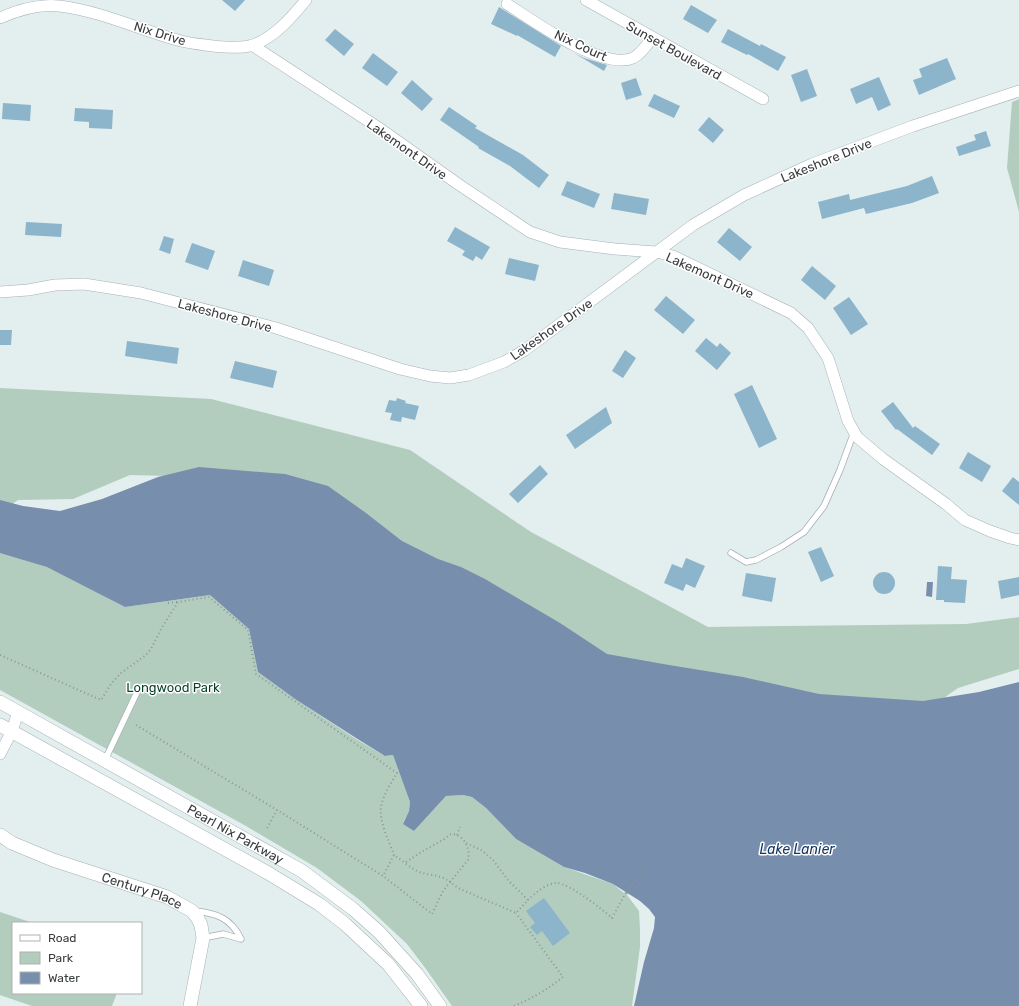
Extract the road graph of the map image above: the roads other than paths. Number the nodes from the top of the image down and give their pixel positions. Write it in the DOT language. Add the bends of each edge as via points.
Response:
graph roads {
  1 [pos="306,0"];
  2 [pos="586,0"];
  3 [pos="507,4"];
  4 [pos="0,18"];
  5 [pos="652,38"];
  6 [pos="252,45"];
  7 [pos="1019,90"];
  8 [pos="764,99"];
  9 [pos="656,252"];
  10 [pos="0,292"];
  11 [pos="854,431"];
  12 [pos="1019,540"];
  13 [pos="731,553"];
  14 [pos="139,688"];
  15 [pos="0,702"];
  16 [pos="18,712"];
  17 [pos="0,725"];
  18 [pos="12,731"];
  19 [pos="0,754"];
  20 [pos="105,760"];
  21 [pos="0,835"];
  22 [pos="192,911"];
  23 [pos="203,938"];
  24 [pos="190,1006"];
  25 [pos="421,1006"];
  26 [pos="440,1006"];
  1 -- 6 [label="street, Nix Drive" via="283,26 264,40"];
  2 -- 5 [label="street, Sunset Boulevard"];
  3 -- 5 [label="street, Nix Court" via="573,44 617,61 633,58"];
  4 -- 6 [label="street, Nix Drive" via="32,7 58,6 97,14 182,41 216,47"];
  5 -- 8 [label="street, Sunset Boulevard"];
  6 -- 9 [label="street, Lakemont Drive" via="379,128 530,232 560,242"];
  7 -- 9 [label="street, Lakeshore Drive" via="812,164 744,195 693,225"];
  9 -- 10 [label="street, Lakeshore Drive" via="525,350 486,370 450,378 400,369 276,328 141,293 84,284"];
  9 -- 11 [label="street, Lakemont Drive" via="673,256 771,303 791,313 808,328 828,358 848,422"];
  11 -- 12 [label="street, Lakemont Drive" via="857,437 883,459 965,520"];
  11 -- 13 [label="lane" via="824,506 804,532 756,560 746,562"];
  14 -- 20 [label="lane"];
  15 -- 16 [label="street, Pearl Nix Parkway"];
  16 -- 18 [label="street"];
  16 -- 20 [label="street, Pearl Nix Parkway"];
  17 -- 18 [label="street, Pearl Nix Parkway"];
  18 -- 19 [label="street"];
  18 -- 25 [label="street, Pearl Nix Parkway" via="319,904 388,964"];
  20 -- 26 [label="street, Pearl Nix Parkway" via="326,887 392,946 417,974"];
  21 -- 22 [label="street, Century Place" via="53,860 167,896"];
  22 -- 23 [label="street, Century Place" via="201,925"];
  22 -- 23 [label="lane" via="210,912 230,922 242,939 223,934"];
  23 -- 24 [label="street, Century Place"];
}
